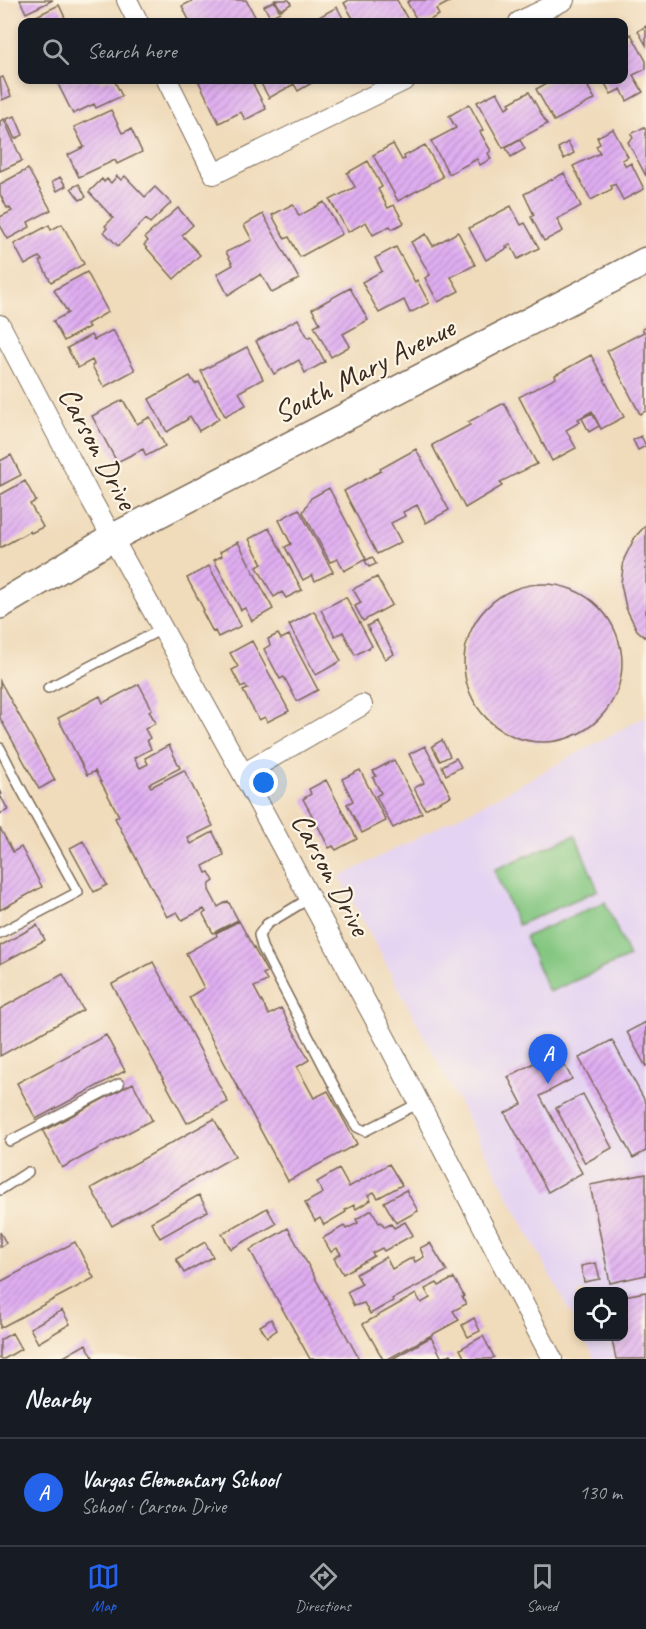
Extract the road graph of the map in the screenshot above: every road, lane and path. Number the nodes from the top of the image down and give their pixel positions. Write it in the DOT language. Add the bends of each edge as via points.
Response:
graph roads {
  1 [pos="127,0"];
  2 [pos="564,0"];
  3 [pos="136,18"];
  4 [pos="527,18"];
  5 [pos="169,84"];
  6 [pos="397,84"];
  7 [pos="646,261"];
  8 [pos="0,325"];
  9 [pos="112,538"];
  10 [pos="0,588"];
  11 [pos="0,605"];
  12 [pos="162,629"];
  13 [pos="48,688"];
  14 [pos="362,705"];
  15 [pos="0,748"];
  16 [pos="243,774"];
  17 [pos="310,898"];
  18 [pos="0,933"];
  19 [pos="119,1084"];
  20 [pos="419,1103"];
  21 [pos="10,1142"];
  22 [pos="28,1172"];
  23 [pos="0,1190"];
  24 [pos="552,1359"];
  1 -- 3 [label="street"];
  2 -- 4 [label="street"];
  5 -- 6 [label="street" via="214,174"];
  7 -- 9 [label="main road, South Mary Avenue"];
  8 -- 9 [label="street, Carson Drive"];
  9 -- 10 [label="main road, South Mary Avenue"];
  9 -- 11 [label="main road, South Mary Avenue"];
  9 -- 12 [label="street, Carson Drive"];
  12 -- 13 [label="lane"];
  12 -- 16 [label="street, Carson Drive"];
  14 -- 16 [label="street"];
  15 -- 18 [label="lane" via="78,892"];
  16 -- 17 [label="street, Carson Drive"];
  17 -- 20 [label="street, Carson Drive"];
  17 -- 20 [label="lane" via="267,924 259,935 347,1111 357,1127 365,1131"];
  19 -- 21 [label="lane"];
  20 -- 24 [label="street, Carson Drive"];
  22 -- 23 [label="lane"];
}
